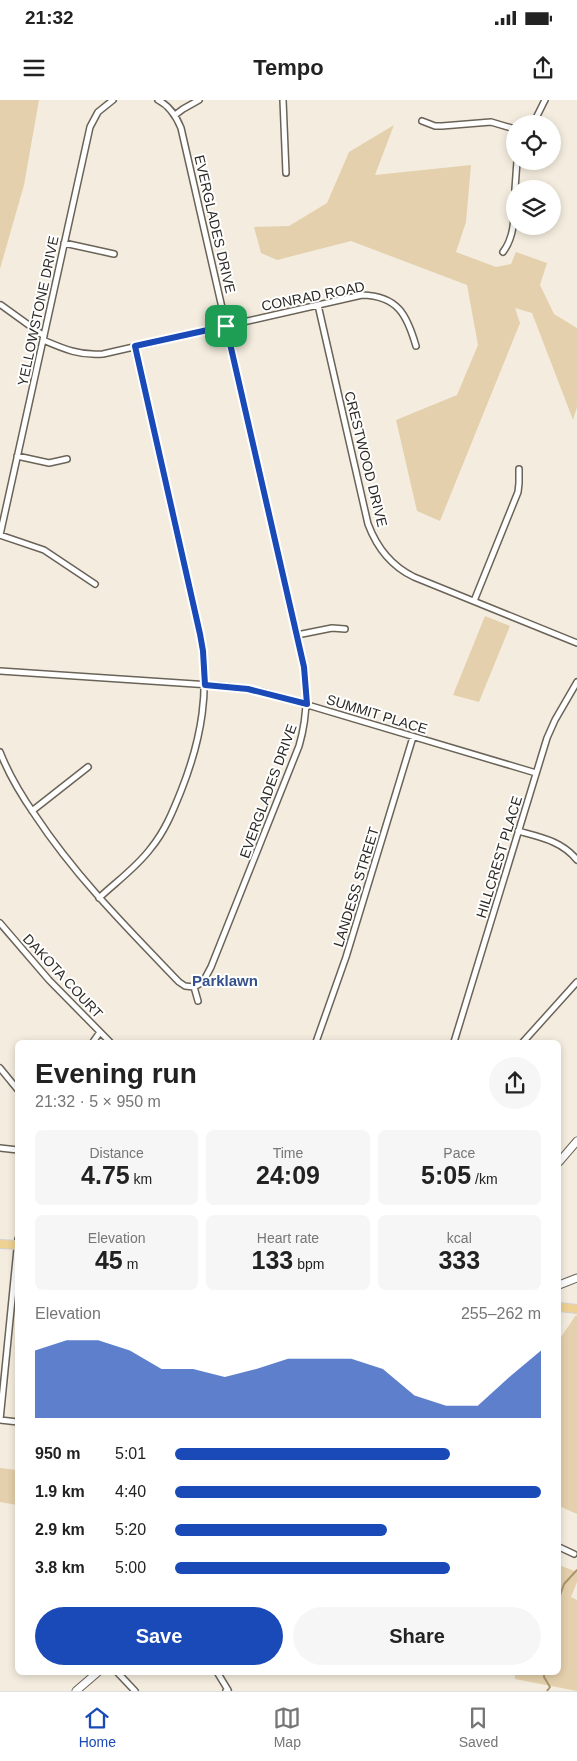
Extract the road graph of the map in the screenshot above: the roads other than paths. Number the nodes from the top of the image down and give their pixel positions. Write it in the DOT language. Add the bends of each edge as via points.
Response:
graph roads {
  1 [pos="112,100"];
  2 [pos="158,100"];
  3 [pos="200,100"];
  4 [pos="283,100"];
  5 [pos="545,100"];
  6 [pos="175,115"];
  7 [pos="538,115"];
  8 [pos="422,121"];
  9 [pos="506,126"];
  10 [pos="286,173"];
  11 [pos="511,235"];
  12 [pos="64,243"];
  13 [pos="503,252"];
  14 [pos="114,254"];
  15 [pos="1,305"];
  16 [pos="318,305"];
  17 [pos="226,326"];
  18 [pos="43,338"];
  19 [pos="135,346"];
  20 [pos="416,346"];
  21 [pos="17,456"];
  22 [pos="67,459"];
  23 [pos="519,469"];
  24 [pos="0,535"];
  25 [pos="95,584"];
  26 [pos="474,601"];
  27 [pos="345,629"];
  28 [pos="297,635"];
  29 [pos="577,643"];
  30 [pos="0,671"];
  31 [pos="577,682"];
  32 [pos="205,685"];
  33 [pos="307,704"];
  34 [pos="413,736"];
  35 [pos="0,752"];
  36 [pos="88,768"];
  37 [pos="536,774"];
  38 [pos="32,810"];
  39 [pos="518,831"];
  40 [pos="577,860"];
  41 [pos="99,898"];
  42 [pos="0,924"];
  43 [pos="577,982"];
  44 [pos="194,987"];
  45 [pos="198,1001"];
  46 [pos="100,1032"];
  47 [pos="94,1040"];
  48 [pos="108,1040"];
  49 [pos="317,1040"];
  50 [pos="455,1040"];
  51 [pos="525,1040"];
  52 [pos="0,1068"];
  53 [pos="15,1086"];
  54 [pos="577,1142"];
  55 [pos="0,1148"];
  56 [pos="15,1150"];
  57 [pos="561,1160"];
  58 [pos="0,1244"];
  59 [pos="15,1245"];
  60 [pos="15,1266"];
  61 [pos="577,1278"];
  62 [pos="561,1284"];
  63 [pos="561,1307"];
  64 [pos="577,1309"];
  65 [pos="0,1340"];
  66 [pos="8,1340"];
  67 [pos="0,1420"];
  68 [pos="15,1422"];
  69 [pos="561,1548"];
  70 [pos="574,1554"];
  71 [pos="95,1675"];
  72 [pos="120,1675"];
  73 [pos="219,1675"];
  74 [pos="76,1691"];
  75 [pos="135,1691"];
  76 [pos="226,1691"];
  1 -- 12 [label="street, YELLOWSTONE DRIVE" via="98,112 90,127"];
  2 -- 6 [label="street, EVERGLADES DRIVE"];
  3 -- 6 [label="street"];
  4 -- 10 [label="street"];
  5 -- 7 [label="street"];
  6 -- 17 [label="street, EVERGLADES DRIVE" via="181,128"];
  8 -- 9 [label="street" via="442,126 490,122"];
  11 -- 13 [label="street"];
  12 -- 14 [label="street"];
  12 -- 18 [label="street, YELLOWSTONE DRIVE"];
  15 -- 18 [label="street, CONRAD ROAD"];
  16 -- 17 [label="street, CONRAD ROAD"];
  16 -- 20 [label="street, CONRAD ROAD" via="362,295 389,301 407,319"];
  16 -- 26 [label="street, CRESTWOOD DRIVE" via="372,534 383,554 400,569"];
  17 -- 19 [label="street, CONRAD ROAD"];
  17 -- 28 [label="street, EVERGLADES DRIVE"];
  18 -- 19 [label="street, CONRAD ROAD" via="80,354 103,354"];
  18 -- 21 [label="street, YELLOWSTONE DRIVE"];
  19 -- 32 [label="street" via="200,634"];
  21 -- 22 [label="street" via="49,463"];
  21 -- 24 [label="street, YELLOWSTONE DRIVE"];
  23 -- 26 [label="street" via="518,492"];
  24 -- 25 [label="street" via="44,550"];
  26 -- 29 [label="street, CRESTWOOD DRIVE"];
  27 -- 28 [label="street" via="332,628"];
  28 -- 33 [label="street, EVERGLADES DRIVE"];
  30 -- 32 [label="street, SUMMIT PLACE"];
  31 -- 37 [label="street, HILLCREST PLACE" via="555,720"];
  32 -- 33 [label="street, SUMMIT PLACE" via="248,689"];
  32 -- 41 [label="street" via="197,746 167,824 140,862"];
  33 -- 34 [label="street, SUMMIT PLACE"];
  33 -- 44 [label="street, EVERGLADES DRIVE" via="300,746 211,967 203,982"];
  34 -- 37 [label="street, SUMMIT PLACE"];
  34 -- 49 [label="street, LANDESS STREET" via="346,957"];
  35 -- 38 [label="street" via="12,780"];
  36 -- 38 [label="street"];
  37 -- 39 [label="street, HILLCREST PLACE"];
  38 -- 41 [label="street"];
  39 -- 40 [label="street" via="556,843"];
  39 -- 50 [label="street, HILLCREST PLACE"];
  41 -- 44 [label="street" via="179,982"];
  42 -- 46 [label="street, DAKOTA COURT"];
  43 -- 51 [label="street"];
  44 -- 45 [label="street"];
  46 -- 47 [label="street"];
  46 -- 48 [label="street, DAKOTA COURT"];
  52 -- 53 [label="street"];
  54 -- 57 [label="main road"];
  55 -- 56 [label="street"];
  58 -- 59 [label="main road"];
  60 -- 66 [label="street"];
  61 -- 62 [label="main road"];
  63 -- 64 [label="main road"];
  65 -- 66 [label="street"];
  66 -- 67 [label="street"];
  67 -- 68 [label="street"];
  69 -- 70 [label="street"];
  71 -- 74 [label="main road"];
  72 -- 75 [label="street"];
  73 -- 76 [label="street"];
}
